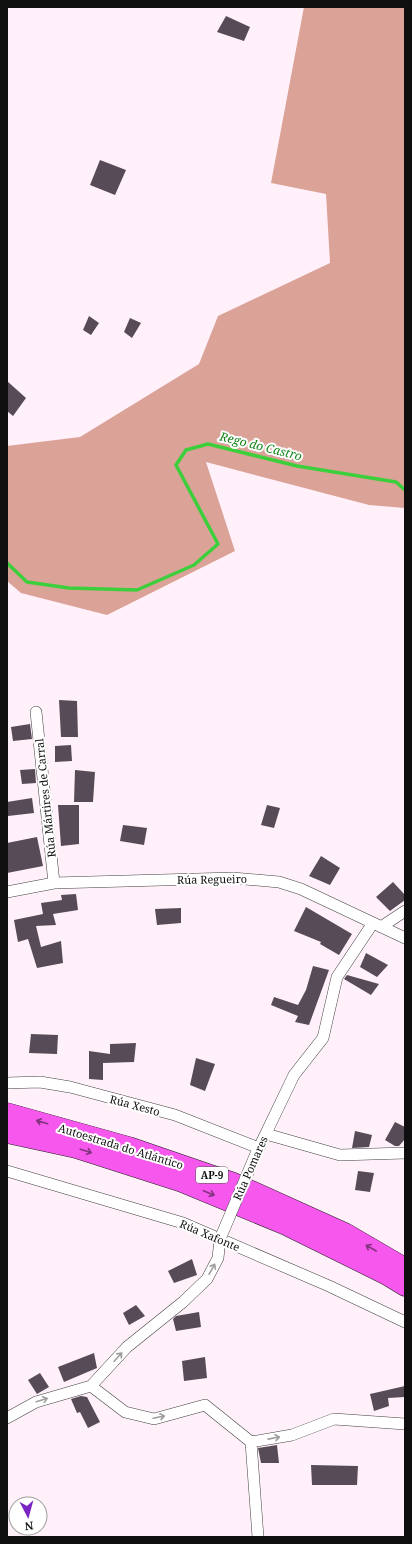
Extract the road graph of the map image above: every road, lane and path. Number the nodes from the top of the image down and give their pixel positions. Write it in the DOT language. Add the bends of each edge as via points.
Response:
graph roads {
  1 [pos="36,712"];
  2 [pos="54,884"];
  3 [pos="7,892"];
  4 [pos="405,911"];
  5 [pos="377,925"];
  6 [pos="405,938"];
  7 [pos="7,1083"];
  8 [pos="7,1113"];
  9 [pos="7,1133"];
  10 [pos="266,1134"];
  11 [pos="257,1152"];
  12 [pos="405,1153"];
  13 [pos="7,1171"];
  14 [pos="220,1239"];
  15 [pos="405,1268"];
  16 [pos="405,1286"];
  17 [pos="405,1322"];
  18 [pos="92,1386"];
  19 [pos="7,1418"];
  20 [pos="405,1424"];
  21 [pos="252,1442"];
  22 [pos="258,1537"];
  1 -- 2 [label="street, Rúa Mártires de Carral"];
  2 -- 3 [label="street, Rúa Regueiro"];
  2 -- 5 [label="street, Rúa Regueiro" via="233,878 279,882 301,889"];
  4 -- 5 [label="street"];
  5 -- 6 [label="street, Rúa Regueiro"];
  5 -- 10 [label="street, Rúa Pomares" via="337,977 323,1038 294,1075"];
  7 -- 11 [label="street, Rúa Xesto" via="40,1082 70,1087 175,1115"];
  15 -- 8 [label="highway, Autoestrada do Atlántico / AP-9, one-way" via="345,1234 234,1183 129,1147"];
  9 -- 16 [label="highway, Autoestrada do Atlántico / AP-9, one-way" via="76,1148 182,1182 286,1225 388,1275"];
  10 -- 11 [label="street, Rúa Pomares"];
  10 -- 12 [label="street" via="340,1154"];
  11 -- 14 [label="street, Rúa Pomares, bridge"];
  13 -- 14 [label="street, Rúa Xafonte" via="183,1223"];
  14 -- 17 [label="street, Rúa Xafonte"];
  18 -- 14 [label="street, Rúa Pomares, one-way" via="127,1347 207,1279 218,1258"];
  19 -- 18 [label="street, one-way" via="36,1402"];
  18 -- 21 [label="street, one-way" via="125,1412 154,1419 205,1406"];
  21 -- 20 [label="street, one-way" via="292,1435 334,1418"];
  21 -- 22 [label="street"];
}
